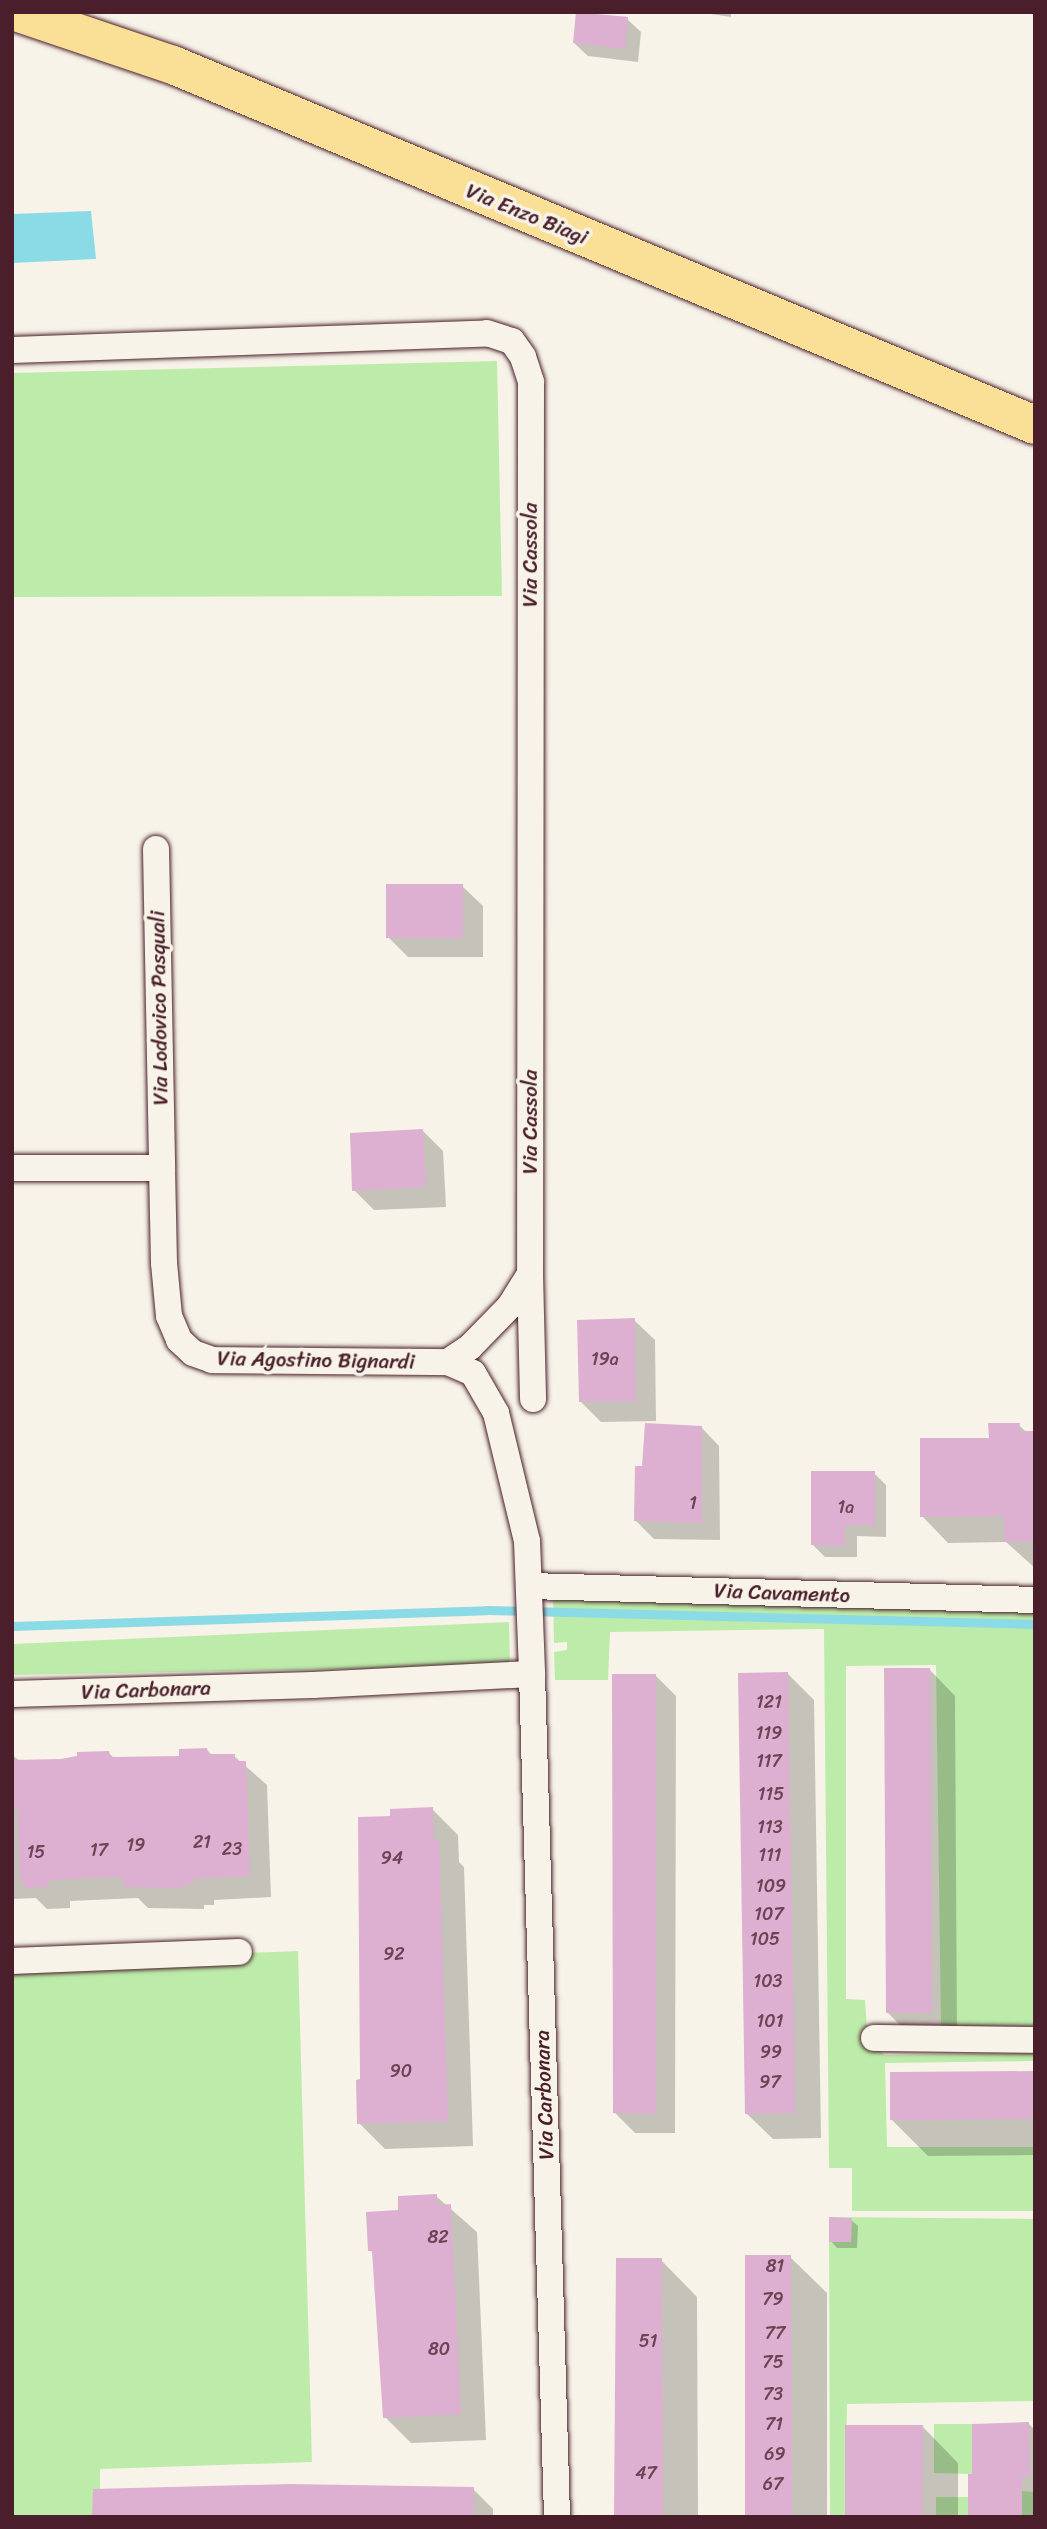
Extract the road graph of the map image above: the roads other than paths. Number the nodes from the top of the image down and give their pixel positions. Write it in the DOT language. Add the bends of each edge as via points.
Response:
graph roads {
  1 [pos="16,12"];
  2 [pos="12,350"];
  3 [pos="1035,425"];
  4 [pos="156,849"];
  5 [pos="12,1168"];
  6 [pos="162,1168"];
  7 [pos="530,1275"];
  8 [pos="449,1362"];
  9 [pos="533,1399"];
  10 [pos="529,1586"];
  11 [pos="1035,1600"];
  12 [pos="532,1674"];
  13 [pos="12,1694"];
  14 [pos="239,1952"];
  15 [pos="12,1961"];
  16 [pos="874,2038"];
  17 [pos="1035,2040"];
  18 [pos="556,2517"];
  1 -- 3 [label="main road, Via Enzo Biagi" via="173,65"];
  2 -- 7 [label="street, Via Cassola" via="487,333 512,341 523,357 531,382"];
  4 -- 6 [label="street, Via Lodovico Pasquali"];
  5 -- 6 [label="street"];
  6 -- 8 [label="street, Via Agostino Bignardi" via="169,1316 179,1340 192,1353 212,1360"];
  7 -- 8 [label="street" via="510,1306 470,1348"];
  7 -- 9 [label="street, Via Cassola"];
  8 -- 10 [label="street" via="473,1373 496,1412 527,1541"];
  10 -- 11 [label="street, Via Cavamento"];
  10 -- 12 [label="street, Via Carbonara"];
  12 -- 13 [label="street, Via Carbonara"];
  12 -- 18 [label="street, Via Carbonara"];
  14 -- 15 [label="street"];
  16 -- 17 [label="street"];
}
